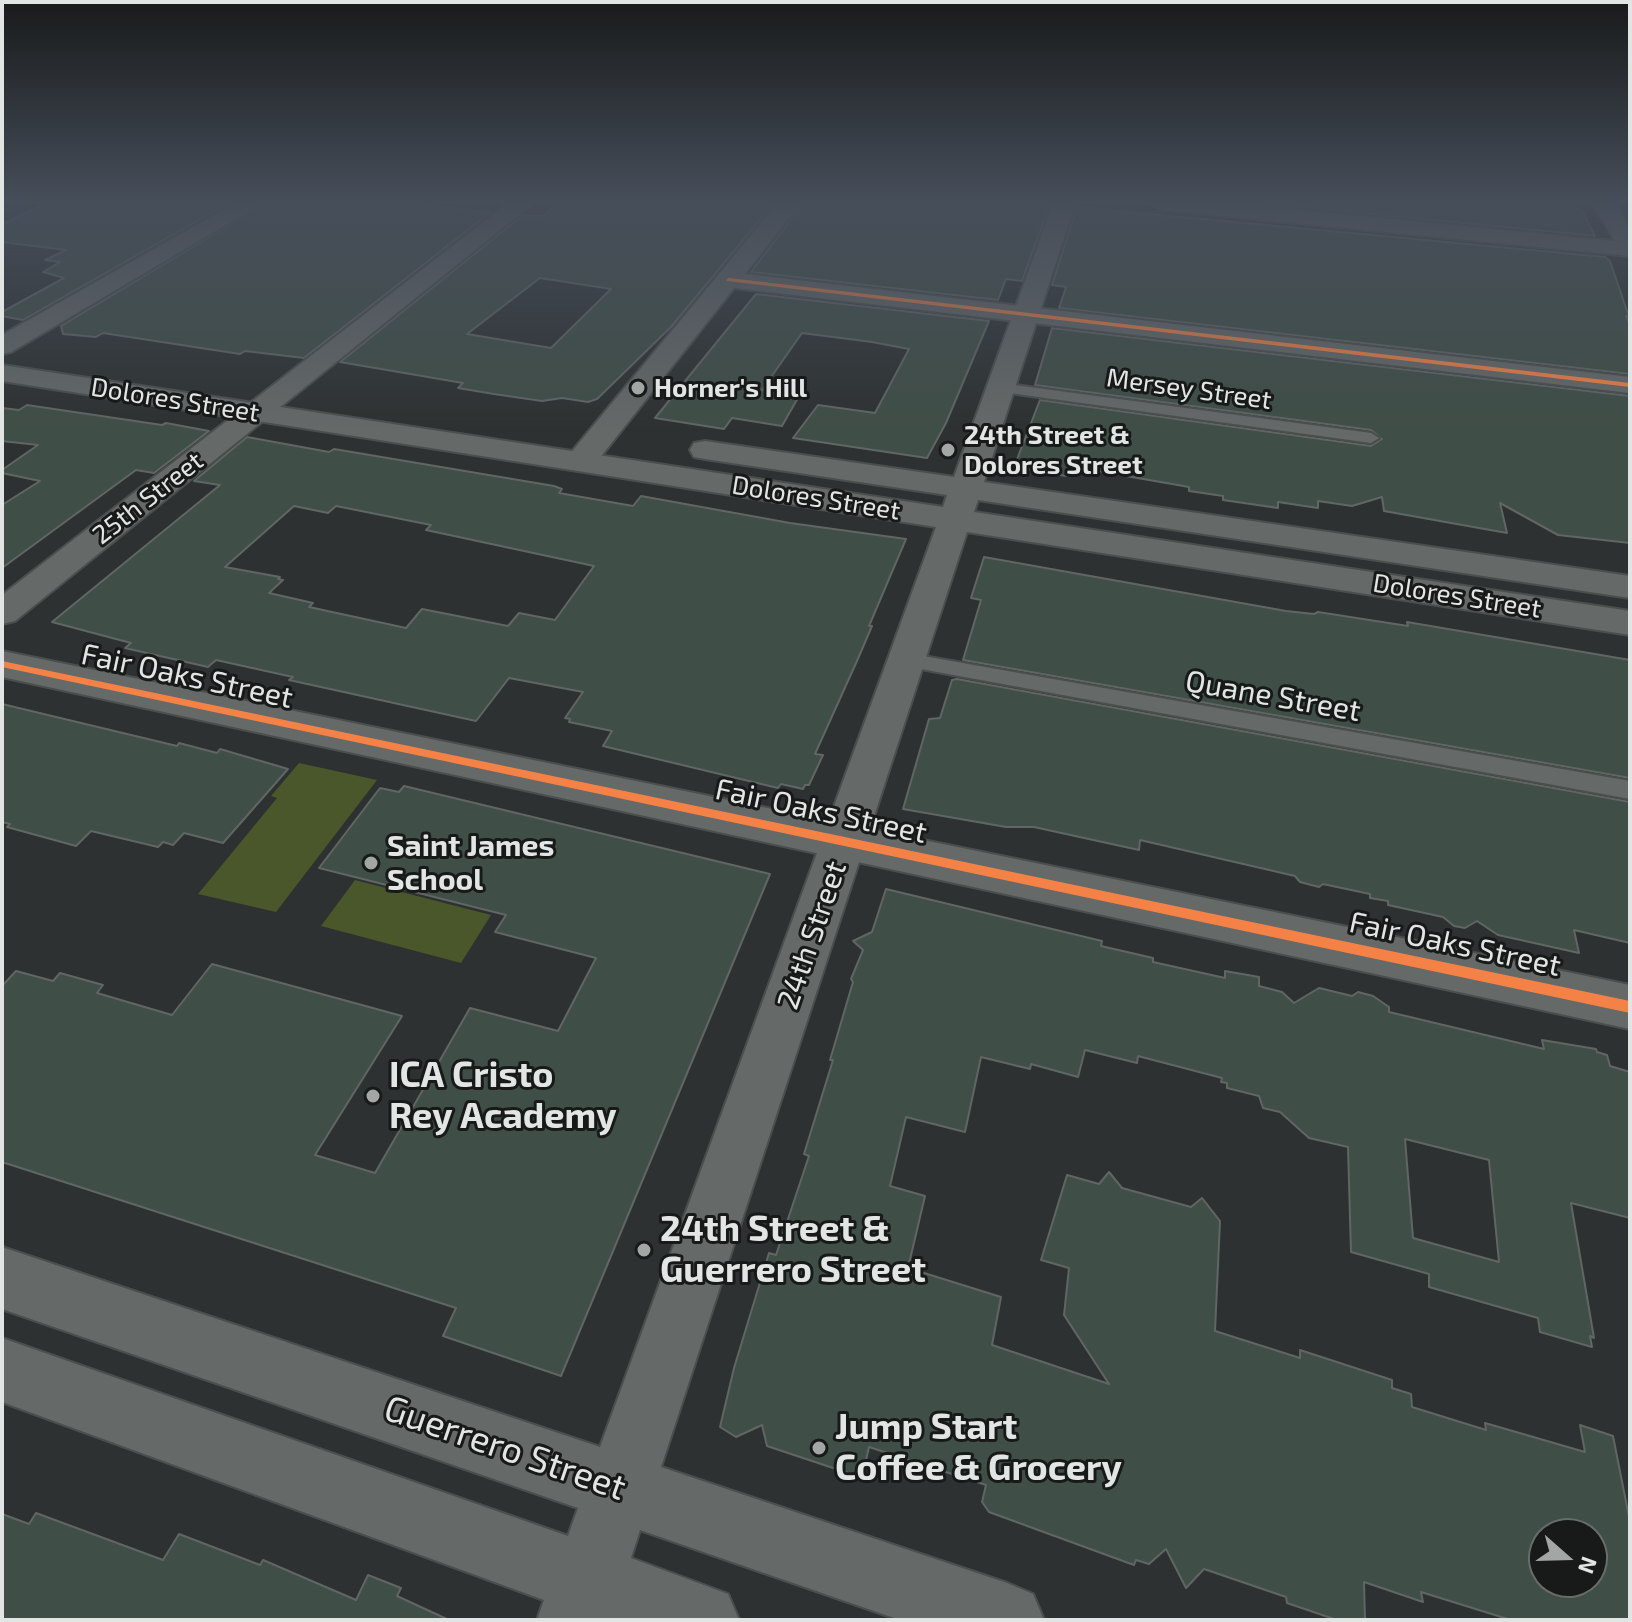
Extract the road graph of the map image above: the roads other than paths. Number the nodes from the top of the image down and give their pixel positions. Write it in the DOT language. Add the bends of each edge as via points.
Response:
graph roads {
  1 [pos="118,280"];
  2 [pos="425,280"];
  3 [pos="729,280"];
  4 [pos="1038,280"];
  5 [pos="1026,314"];
  6 [pos="2,346"];
  7 [pos="2,373"];
  8 [pos="1630,385"];
  9 [pos="288,388"];
  10 [pos="1000,388"];
  11 [pos="321,393"];
  12 [pos="257,412"];
  13 [pos="571,430"];
  14 [pos="602,435"];
  15 [pos="1371,438"];
  16 [pos="634,440"];
  17 [pos="681,447"];
  18 [pos="580,462"];
  19 [pos="960,504"];
  20 [pos="1630,587"];
  21 [pos="2,613"];
  22 [pos="1630,623"];
  23 [pos="906,660"];
  24 [pos="2,664"];
  25 [pos="1630,790"];
  26 [pos="844,841"];
  27 [pos="1630,1007"];
  28 [pos="2,1278"];
  29 [pos="2,1370"];
  30 [pos="620,1487"];
  31 [pos="582,1599"];
  32 [pos="702,1620"];
  33 [pos="1007,1620"];
  1 -- 6 [label="street"];
  2 -- 9 [label="street, 25th Street"];
  3 -- 5 [label="street"];
  3 -- 14 [label="street"];
  4 -- 5 [label="street, 24th Street"];
  5 -- 8 [label="street"];
  5 -- 10 [label="street, 24th Street"];
  6 -- 9 [label="street, Dolores Street"];
  7 -- 12 [label="street, Dolores Street"];
  9 -- 11 [label="street, Dolores Street"];
  9 -- 12 [label="street, 25th Street"];
  10 -- 15 [label="lane, Mersey Street"];
  10 -- 19 [label="street, 24th Street"];
  12 -- 18 [label="street, Dolores Street"];
  12 -- 21 [label="street, 25th Street"];
  13 -- 14 [label="street"];
  14 -- 16 [label="street"];
  14 -- 18 [label="street"];
  17 -- 19 [label="street, Dolores Street"];
  18 -- 19 [label="street, Dolores Street"];
  19 -- 20 [label="street, Dolores Street"];
  19 -- 22 [label="street, Dolores Street"];
  19 -- 23 [label="street, 24th Street"];
  23 -- 25 [label="lane, Quane Street"];
  23 -- 26 [label="street, 24th Street"];
  24 -- 26 [label="street, Fair Oaks Street"];
  26 -- 27 [label="street, Fair Oaks Street"];
  26 -- 30 [label="street, 24th Street"];
  28 -- 30 [label="street, Guerrero Street"];
  29 -- 31 [label="street"];
  30 -- 31 [label="street, 24th Street"];
  30 -- 33 [label="street, Guerrero Street"];
  31 -- 32 [label="street"];
}
